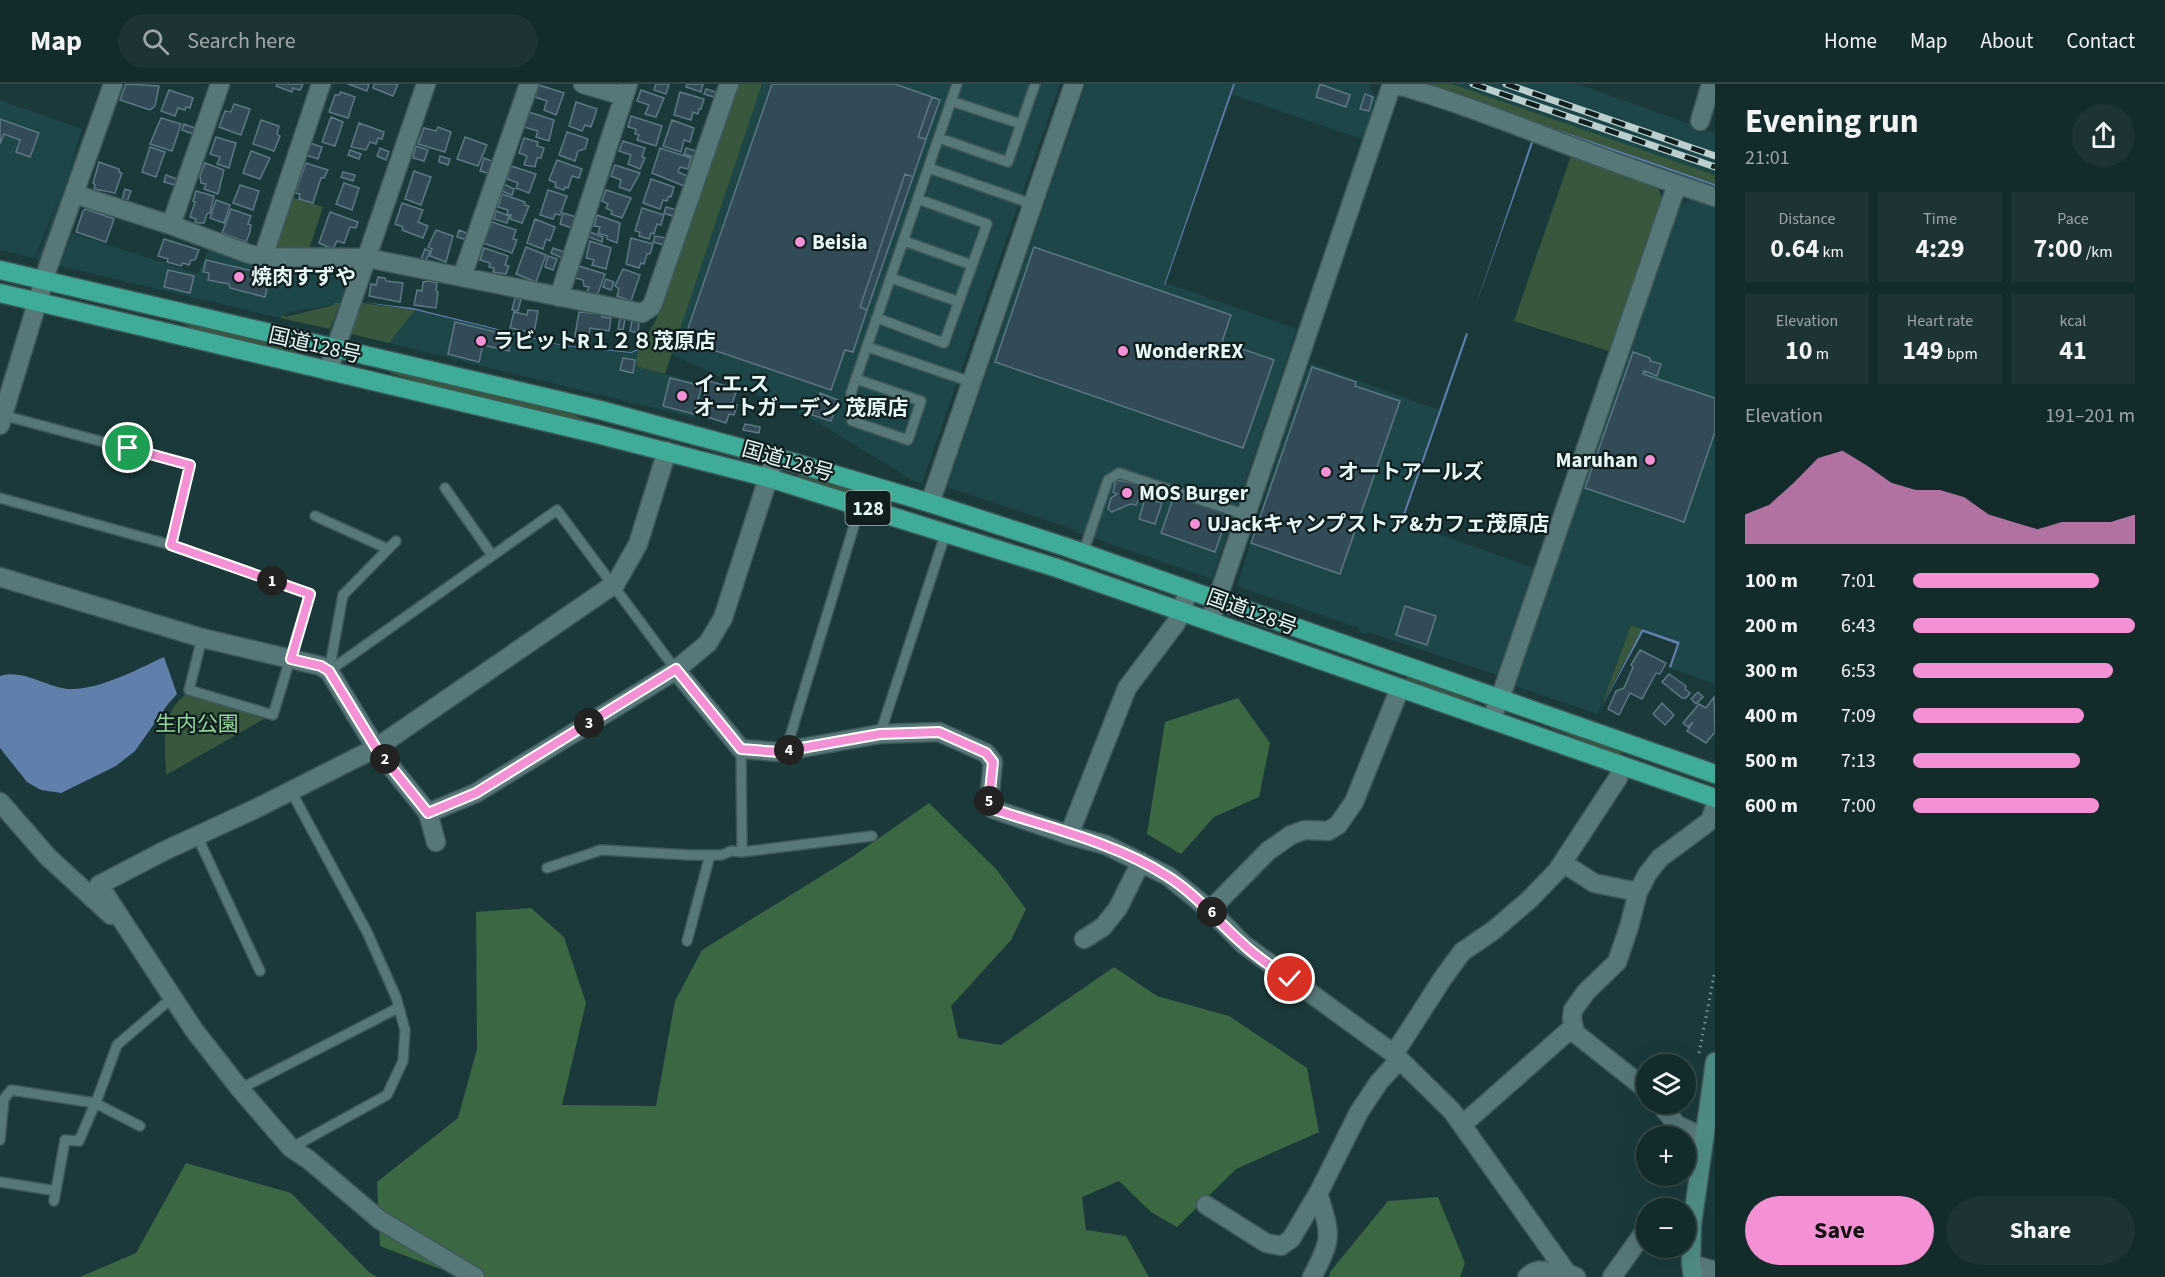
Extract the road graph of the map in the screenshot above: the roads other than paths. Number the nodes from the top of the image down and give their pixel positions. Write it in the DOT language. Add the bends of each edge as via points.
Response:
graph roads {
  1 [pos="113,84"];
  2 [pos="220,84"];
  3 [pos="321,84"];
  4 [pos="426,84"];
  5 [pos="530,84"];
  6 [pos="583,84"];
  7 [pos="729,84"];
  8 [pos="957,84"];
  9 [pos="1074,84"];
  10 [pos="1393,84"];
  11 [pos="1711,84"];
  12 [pos="1032,85"];
  13 [pos="626,90"];
  14 [pos="951,100"];
  15 [pos="1700,121"];
  16 [pos="1021,124"];
  17 [pos="939,138"];
  18 [pos="928,168"];
  19 [pos="1677,184"];
  20 [pos="74,194"];
  21 [pos="1715,197"];
  22 [pos="918,199"];
  23 [pos="1032,204"];
  24 [pos="171,225"];
  25 [pos="904,241"];
  26 [pos="262,257"];
  27 [pos="367,258"];
  28 [pos="972,265"];
  29 [pos="0,270"];
  30 [pos="462,277"];
  31 [pos="891,278"];
  32 [pos="44,281"];
  33 [pos="0,293"];
  34 [pos="559,297"];
  35 [pos="37,302"];
  36 [pos="959,302"];
  37 [pos="878,318"];
  38 [pos="868,347"];
  39 [pos="336,348"];
  40 [pos="328,371"];
  41 [pos="856,379"];
  42 [pos="971,382"];
  43 [pos="1,418"];
  44 [pos="667,451"];
  45 [pos="775,457"];
  46 [pos="769,478"];
  47 [pos="445,488"];
  48 [pos="0,498"];
  49 [pos="930,503"];
  50 [pos="860,506"];
  51 [pos="1246,514"];
  52 [pos="315,516"];
  53 [pos="946,532"];
  54 [pos="396,541"];
  55 [pos="171,545"];
  56 [pos="388,549"];
  57 [pos="1083,553"];
  58 [pos="492,555"];
  59 [pos="0,577"];
  60 [pos="613,585"];
  61 [pos="1189,590"];
  62 [pos="1217,600"];
  63 [pos="1182,611"];
  64 [pos="1210,621"];
  65 [pos="202,638"];
  66 [pos="291,659"];
  67 [pos="676,669"];
  68 [pos="329,671"];
  69 [pos="1400,688"];
  70 [pos="1499,698"];
  71 [pos="1491,720"];
  72 [pos="880,734"];
  73 [pos="376,748"];
  74 [pos="741,749"];
  75 [pos="786,750"];
  76 [pos="1622,766"];
  77 [pos="1715,774"];
  78 [pos="291,791"];
  79 [pos="1715,798"];
  80 [pos="0,802"];
  81 [pos="1715,807"];
  82 [pos="428,813"];
  83 [pos="1069,835"];
  84 [pos="197,836"];
  85 [pos="872,836"];
  86 [pos="436,842"];
  87 [pos="742,852"];
  88 [pos="710,855"];
  89 [pos="1141,862"];
  90 [pos="1563,863"];
  91 [pos="548,868"];
  92 [pos="1638,892"];
  93 [pos="1210,910"];
  94 [pos="130,932"];
  95 [pos="1084,939"];
  96 [pos="687,941"];
  97 [pos="260,971"];
  98 [pos="173,997"];
  99 [pos="399,1008"];
  100 [pos="1573,1027"];
  101 [pos="1396,1057"];
  102 [pos="1715,1062"];
  103 [pos="1636,1081"];
  104 [pos="240,1089"];
  105 [pos="95,1103"];
  106 [pos="1668,1114"];
  107 [pos="1462,1125"];
  108 [pos="140,1126"];
  109 [pos="1703,1137"];
  110 [pos="0,1140"];
  111 [pos="291,1148"];
  112 [pos="0,1182"];
  113 [pos="1318,1193"];
  114 [pos="1693,1198"];
  115 [pos="1206,1205"];
  116 [pos="1636,1243"];
  117 [pos="1692,1270"];
  118 [pos="1715,1271"];
  119 [pos="475,1277"];
  120 [pos="1312,1277"];
  121 [pos="1527,1277"];
  122 [pos="1554,1277"];
  123 [pos="1575,1277"];
  124 [pos="1612,1277"];
  1 -- 20 [label="street"];
  2 -- 24 [label="street"];
  3 -- 26 [label="street"];
  4 -- 27 [label="street"];
  5 -- 30 [label="street"];
  6 -- 13 [label="street"];
  7 -- 34 [label="street" via="651,308 637,313"];
  8 -- 14 [label="lane"];
  9 -- 23 [label="street"];
  10 -- 19 [label="street" via="1533,130"];
  10 -- 51 [label="street"];
  11 -- 15 [label="street"];
  12 -- 16 [label="lane"];
  13 -- 34 [label="street"];
  14 -- 16 [label="lane"];
  14 -- 17 [label="lane"];
  16 -- 17 [label="lane" via="1008,162"];
  17 -- 18 [label="lane"];
  18 -- 22 [label="lane"];
  18 -- 23 [label="lane"];
  19 -- 21 [label="street"];
  19 -- 70 [label="street"];
  20 -- 24 [label="street"];
  20 -- 32 [label="street"];
  22 -- 25 [label="lane"];
  22 -- 28 [label="lane" via="987,224"];
  23 -- 42 [label="street"];
  24 -- 26 [label="street"];
  25 -- 28 [label="lane"];
  25 -- 31 [label="lane"];
  26 -- 27 [label="street"];
  27 -- 30 [label="street"];
  27 -- 39 [label="street"];
  28 -- 36 [label="lane"];
  29 -- 32 [label="highway, 国道128号 / 128"];
  30 -- 34 [label="street"];
  31 -- 36 [label="lane"];
  31 -- 37 [label="lane"];
  32 -- 35 [label="street"];
  32 -- 39 [label="highway, 国道128号 / 128"];
  33 -- 35 [label="highway, 国道128号 / 128"];
  35 -- 40 [label="highway, 国道128号 / 128"];
  35 -- 43 [label="street"];
  36 -- 37 [label="lane" via="945,343"];
  37 -- 38 [label="lane"];
  38 -- 41 [label="lane"];
  38 -- 42 [label="lane"];
  39 -- 40 [label="street"];
  39 -- 45 [label="highway, 国道128号 / 128" via="600,410"];
  40 -- 44 [label="highway, 国道128号 / 128"];
  41 -- 41 [label="lane" via="851,393 852,421 908,440 921,401"];
  42 -- 49 [label="street"];
  43 -- 55 [label="lane" via="190,465"];
  44 -- 46 [label="highway, 国道128号 / 128"];
  44 -- 60 [label="street" via="638,544"];
  45 -- 46 [label="street"];
  45 -- 49 [label="highway, 国道128号 / 128"];
  46 -- 50 [label="highway, 国道128号 / 128"];
  46 -- 67 [label="street" via="717,631"];
  47 -- 58 [label="lane"];
  48 -- 55 [label="lane"];
  49 -- 57 [label="highway, 国道128号 / 128"];
  50 -- 53 [label="highway, 国道128号 / 128"];
  50 -- 75 [label="lane"];
  51 -- 57 [label="lane" via="1119,473 1108,480"];
  51 -- 62 [label="street"];
  52 -- 56 [label="lane"];
  53 -- 63 [label="highway, 国道128号 / 128"];
  53 -- 72 [label="lane"];
  54 -- 56 [label="lane"];
  55 -- 66 [label="lane" via="310,594"];
  56 -- 68 [label="lane" via="344,595"];
  57 -- 61 [label="highway, 国道128号 / 128"];
  58 -- 60 [label="lane" via="557,510"];
  58 -- 68 [label="lane"];
  59 -- 65 [label="street"];
  60 -- 67 [label="lane"];
  60 -- 73 [label="street"];
  61 -- 62 [label="highway, 国道128号 / 128"];
  61 -- 63 [label="street"];
  62 -- 64 [label="street"];
  62 -- 70 [label="highway, 国道128号 / 128"];
  63 -- 64 [label="highway, 国道128号 / 128"];
  63 -- 83 [label="street" via="1127,688"];
  64 -- 69 [label="highway, 国道128号 / 128"];
  65 -- 66 [label="street"];
  65 -- 66 [label="lane" via="189,690 273,715"];
  66 -- 68 [label="street"];
  67 -- 74 [label="street"];
  67 -- 82 [label="street" via="476,793"];
  68 -- 73 [label="street"];
  69 -- 71 [label="highway, 国道128号 / 128"];
  69 -- 93 [label="street" via="1354,802 1338,825 1328,831 1305,830 1291,835 1268,850"];
  70 -- 71 [label="street"];
  70 -- 77 [label="highway, 国道128号 / 128"];
  71 -- 76 [label="highway, 国道128号 / 128"];
  72 -- 75 [label="street"];
  72 -- 83 [label="street" via="939,732 986,753 993,762 989,801 993,809"];
  73 -- 78 [label="street"];
  73 -- 82 [label="street"];
  74 -- 75 [label="street"];
  74 -- 87 [label="lane"];
  76 -- 79 [label="highway, 国道128号 / 128"];
  76 -- 90 [label="street"];
  78 -- 84 [label="street"];
  78 -- 99 [label="lane" via="367,932"];
  80 -- 94 [label="street" via="48,857"];
  81 -- 92 [label="street" via="1710,821 1660,858"];
  82 -- 86 [label="street"];
  83 -- 89 [label="street" via="1106,845"];
  84 -- 94 [label="street" via="99,885"];
  84 -- 97 [label="lane"];
  85 -- 87 [label="lane"];
  87 -- 88 [label="lane"];
  88 -- 91 [label="lane" via="601,850"];
  88 -- 96 [label="lane"];
  89 -- 93 [label="street" via="1168,876"];
  89 -- 95 [label="street" via="1118,908 1103,927"];
  90 -- 92 [label="street" via="1594,883"];
  90 -- 101 [label="street" via="1530,899 1462,952"];
  92 -- 100 [label="street" via="1617,962 1573,1010"];
  93 -- 101 [label="street" via="1243,944"];
  94 -- 98 [label="street"];
  98 -- 104 [label="street"];
  98 -- 105 [label="lane" via="117,1045"];
  99 -- 104 [label="lane"];
  99 -- 111 [label="lane" via="405,1030 403,1060 387,1095"];
  100 -- 103 [label="street" via="1575,1033"];
  100 -- 107 [label="street"];
  101 -- 107 [label="street"];
  101 -- 113 [label="street" via="1359,1112"];
  102 -- 109 [label="main road"];
  104 -- 111 [label="street"];
  105 -- 108 [label="lane"];
  105 -- 110 [label="lane" via="11,1090 4,1099"];
  105 -- 112 [label="lane" via="79,1141 64,1140 55,1196"];
  106 -- 109 [label="street" via="1677,1125"];
  107 -- 123 [label="street" via="1567,1273"];
  109 -- 114 [label="main road"];
  111 -- 119 [label="street" via="380,1220"];
  113 -- 115 [label="street" via="1291,1239 1281,1246 1266,1243"];
  113 -- 120 [label="street" via="1329,1238"];
  116 -- 124 [label="street"];
  117 -- 118 [label="street"];
  121 -- 122 [label="street" via="1542,1269"];
}
